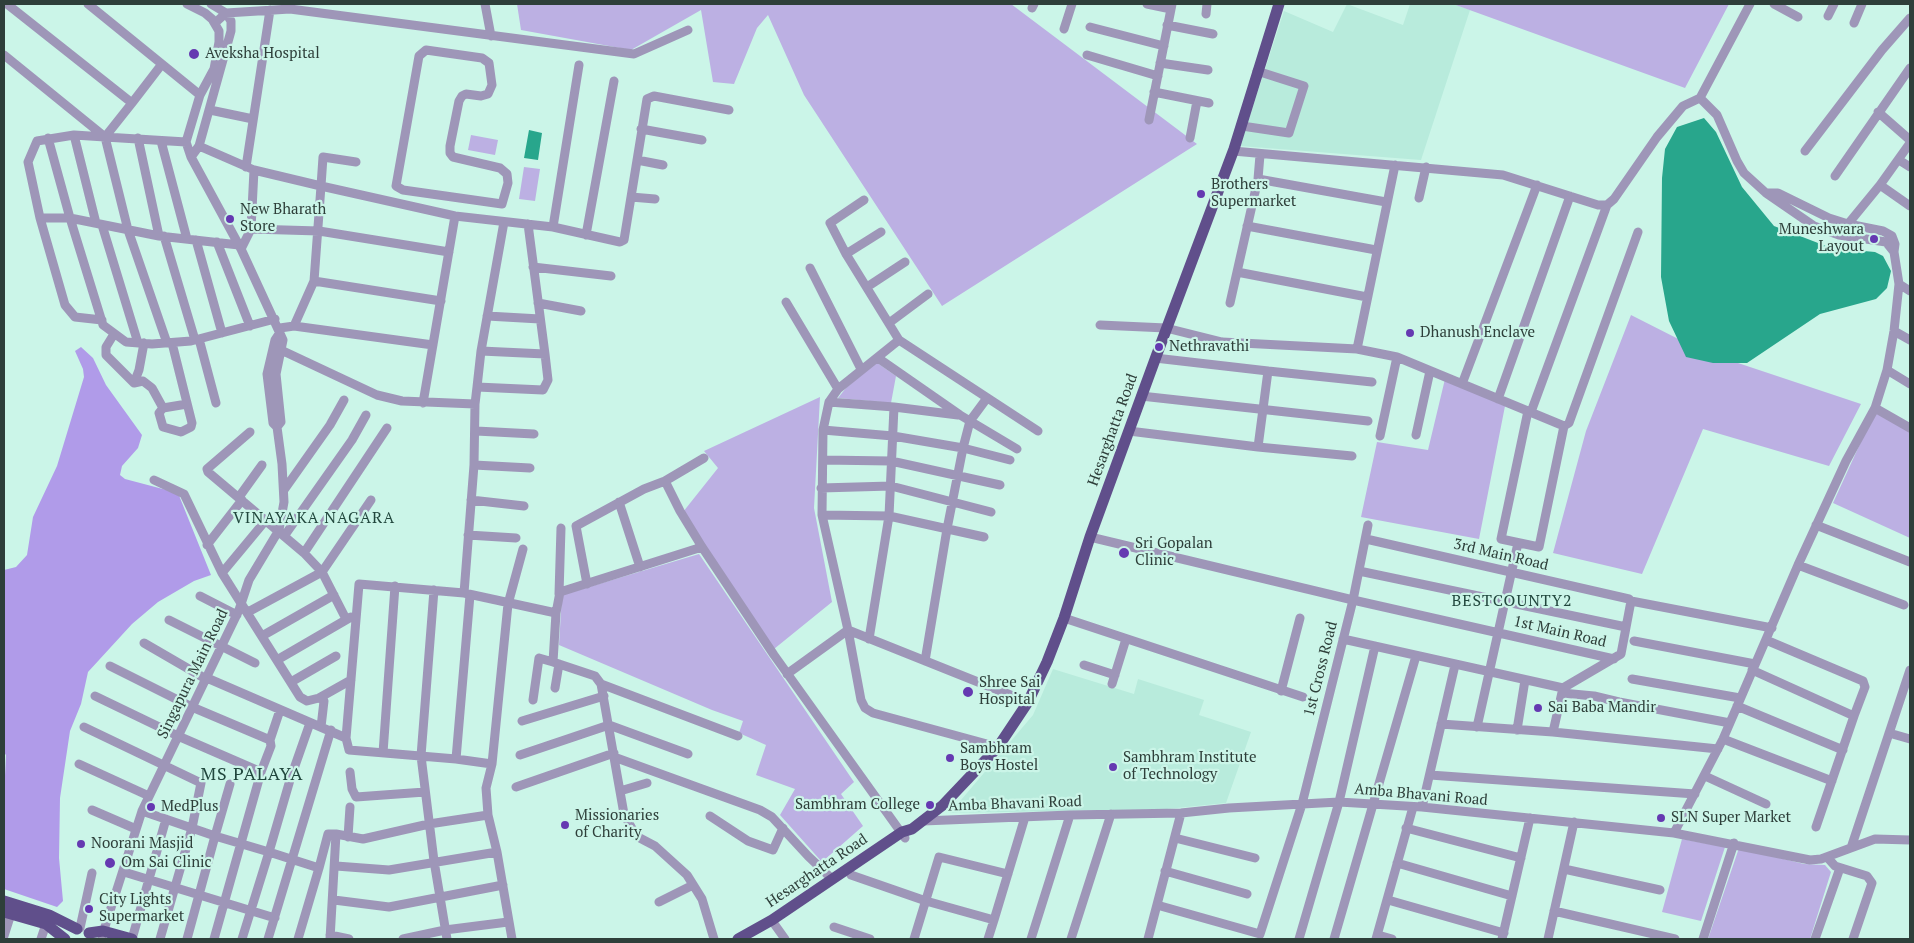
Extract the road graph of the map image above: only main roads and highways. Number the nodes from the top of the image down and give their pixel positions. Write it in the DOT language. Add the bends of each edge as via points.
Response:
graph roads {
  1 [pos="1279,4"];
  2 [pos="849,872"];
  3 [pos="4,901"];
  4 [pos="8,913"];
  5 [pos="93,934"];
  6 [pos="67,939"];
  7 [pos="132,939"];
  8 [pos="738,939"];
  9 [pos="754,939"];
  1 -- 2 [label="main road, Hesarghatta Road" via="1233,152 1141,396 1048,662 1028,702 998,747 923,822"];
  2 -- 8 [label="main road, Hesarghatta Road" via="832,878 772,920"];
  2 -- 9 [label="main road, Hesarghatta Road"];
  3 -- 5 [label="main road" via="49,915"];
  4 -- 6 [label="main road" via="46,924"];
  5 -- 6 [label="main road" via="70,933"];
  5 -- 7 [label="main road"];
}
